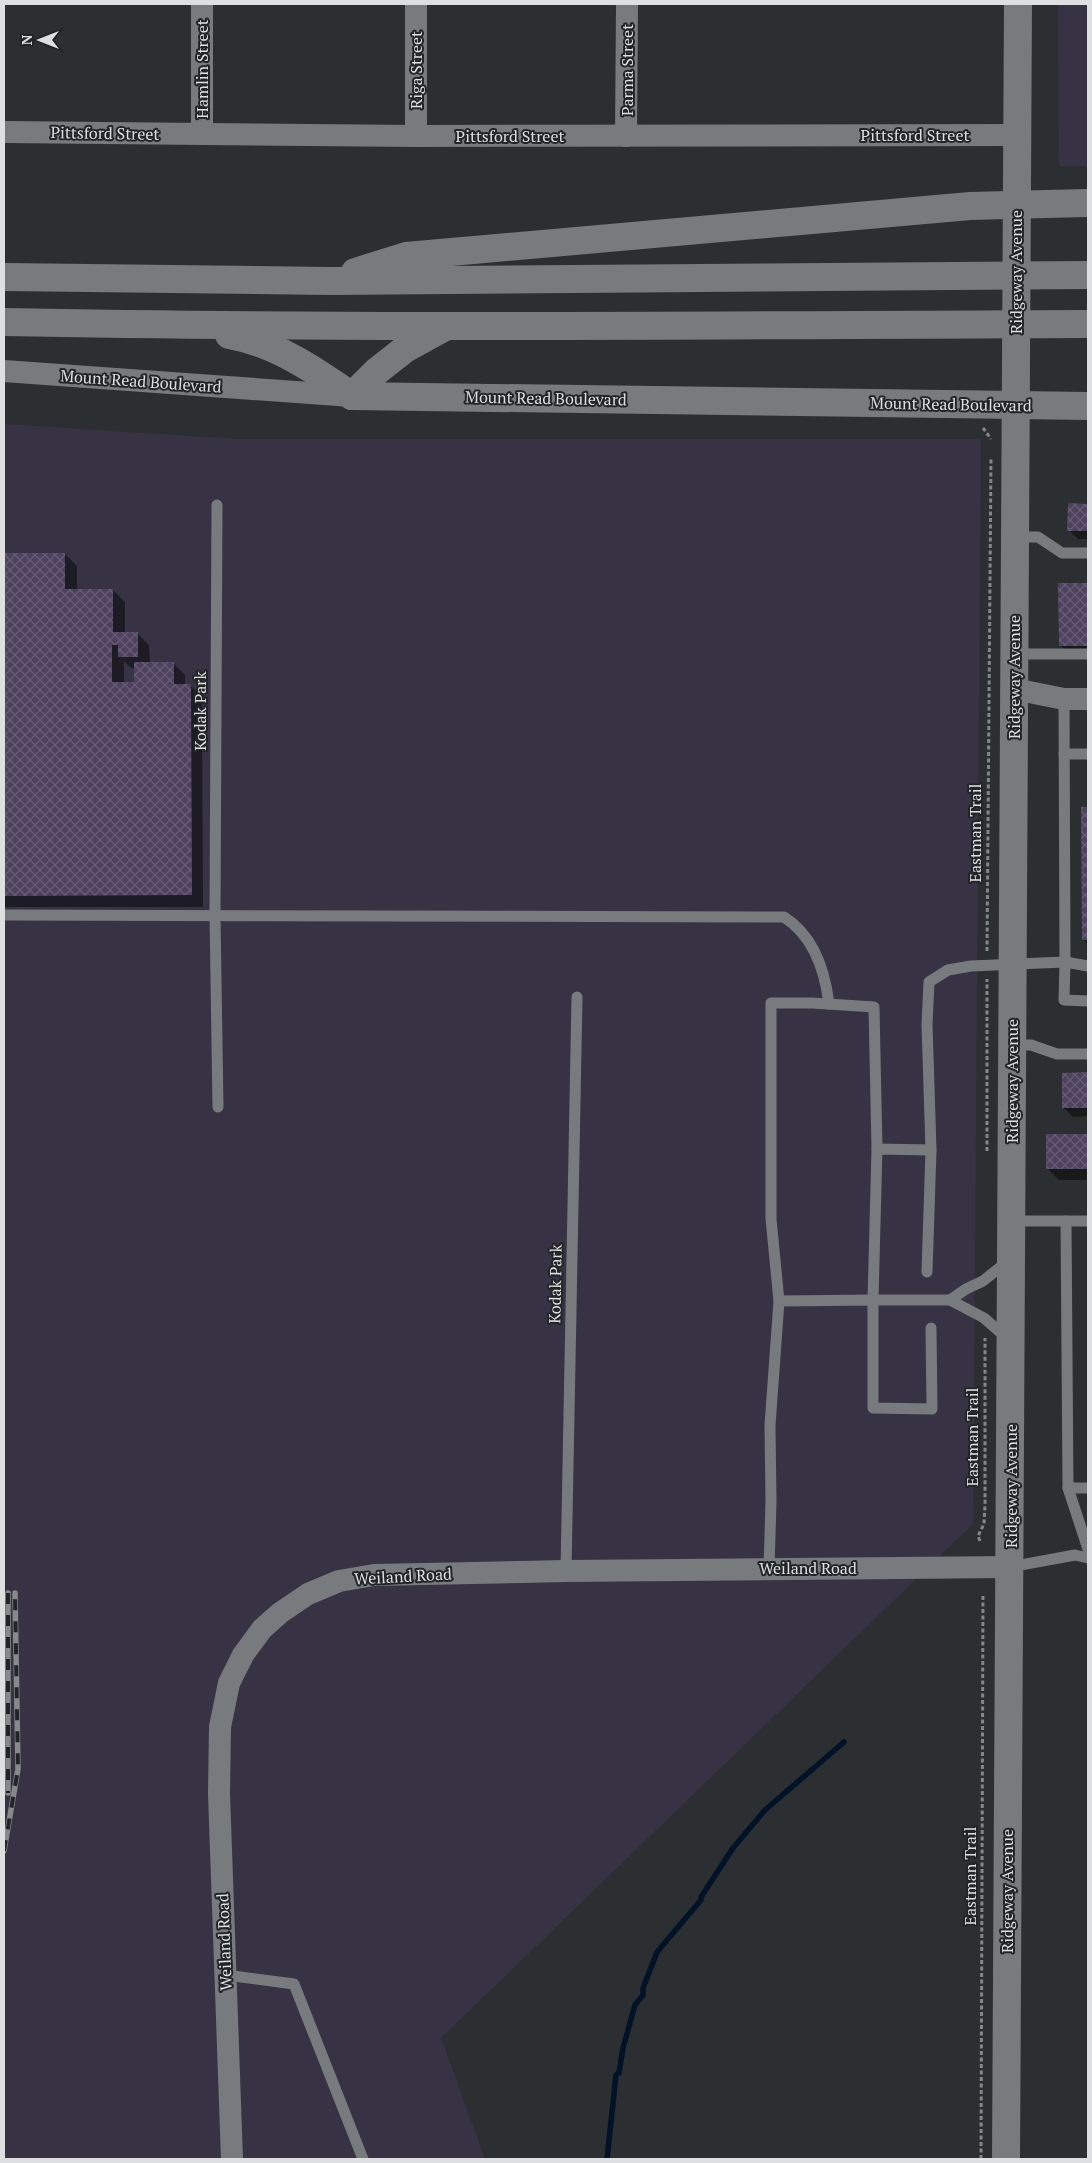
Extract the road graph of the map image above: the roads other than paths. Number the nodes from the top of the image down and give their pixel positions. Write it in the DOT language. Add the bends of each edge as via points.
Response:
graph roads {
  1 [pos="202,4"];
  2 [pos="416,4"];
  3 [pos="627,4"];
  4 [pos="1018,4"];
  5 [pos="4,132"];
  6 [pos="202,134"];
  7 [pos="1017,135"];
  8 [pos="416,136"];
  9 [pos="626,136"];
  10 [pos="1088,203"];
  11 [pos="1016,204"];
  12 [pos="1088,275"];
  13 [pos="4,277"];
  14 [pos="330,281"];
  15 [pos="4,322"];
  16 [pos="1088,324"];
  17 [pos="166,325"];
  18 [pos="446,326"];
  19 [pos="4,371"];
  20 [pos="352,396"];
  21 [pos="1016,404"];
  22 [pos="1088,406"];
  23 [pos="217,505"];
  24 [pos="1015,537"];
  25 [pos="1088,553"];
  26 [pos="1014,654"];
  27 [pos="1088,654"];
  28 [pos="1014,689"];
  29 [pos="1064,699"];
  30 [pos="1088,699"];
  31 [pos="1064,754"];
  32 [pos="1088,754"];
  33 [pos="4,915"];
  34 [pos="215,916"];
  35 [pos="1065,962"];
  36 [pos="1000,966"];
  37 [pos="1088,966"];
  38 [pos="577,997"];
  39 [pos="1088,1000"];
  40 [pos="829,1004"];
  41 [pos="1012,1045"];
  42 [pos="1088,1054"];
  43 [pos="218,1106"];
  44 [pos="877,1149"];
  45 [pos="931,1150"];
  46 [pos="1012,1221"];
  47 [pos="1066,1221"];
  48 [pos="1088,1221"];
  49 [pos="1011,1258"];
  50 [pos="928,1272"];
  51 [pos="873,1300"];
  52 [pos="950,1300"];
  53 [pos="779,1301"];
  54 [pos="931,1328"];
  55 [pos="1011,1341"];
  56 [pos="1068,1488"];
  57 [pos="1088,1488"];
  58 [pos="1088,1549"];
  59 [pos="1088,1558"];
  60 [pos="1010,1567"];
  61 [pos="769,1569"];
  62 [pos="566,1571"];
  63 [pos="226,1975"];
  64 [pos="232,2159"];
  65 [pos="363,2159"];
  66 [pos="1006,2159"];
  1 -- 6 [label="street, Hamlin Street"];
  2 -- 8 [label="street, Riga Street"];
  3 -- 9 [label="street, Parma Street"];
  4 -- 7 [label="main road, Ridgeway Avenue"];
  5 -- 6 [label="street, Pittsford Street"];
  6 -- 8 [label="street, Pittsford Street"];
  7 -- 9 [label="street, Pittsford Street"];
  7 -- 11 [label="main road, Ridgeway Avenue"];
  8 -- 9 [label="street, Pittsford Street"];
  10 -- 11 [label="main road"];
  11 -- 14 [label="main road" via="406,256"];
  11 -- 21 [label="main road, Ridgeway Avenue"];
  12 -- 14 [label="main road"];
  13 -- 14 [label="main road"];
  15 -- 17 [label="main road"];
  16 -- 18 [label="main road"];
  17 -- 18 [label="main road"];
  17 -- 20 [label="main road" via="249,338 286,353"];
  18 -- 20 [label="main road" via="405,350"];
  19 -- 20 [label="street, Mount Read Boulevard"];
  20 -- 21 [label="main road, Mount Read Boulevard"];
  21 -- 22 [label="main road, Mount Read Boulevard"];
  21 -- 24 [label="main road, Ridgeway Avenue"];
  23 -- 34 [label="lane, Kodak Park"];
  24 -- 25 [label="lane" via="1038,537 1062,553"];
  24 -- 26 [label="main road, Ridgeway Avenue"];
  26 -- 27 [label="lane"];
  26 -- 28 [label="main road, Ridgeway Avenue"];
  28 -- 29 [label="street"];
  28 -- 36 [label="main road, Ridgeway Avenue"];
  29 -- 30 [label="street"];
  29 -- 31 [label="lane"];
  31 -- 32 [label="lane"];
  31 -- 35 [label="lane"];
  33 -- 34 [label="lane"];
  34 -- 40 [label="lane" via="784,917 804,935 816,956 826,981"];
  34 -- 43 [label="lane, Kodak Park"];
  35 -- 36 [label="lane"];
  35 -- 37 [label="lane"];
  35 -- 39 [label="lane" via="1064,1000"];
  36 -- 41 [label="main road, Ridgeway Avenue"];
  36 -- 45 [label="lane" via="948,970 929,982 926,1024"];
  38 -- 62 [label="lane, Kodak Park"];
  40 -- 44 [label="lane" via="874,1007"];
  40 -- 53 [label="lane" via="771,1003 771,1219"];
  41 -- 42 [label="lane" via="1032,1045 1057,1054"];
  41 -- 46 [label="main road, Ridgeway Avenue"];
  44 -- 45 [label="lane"];
  44 -- 51 [label="lane"];
  45 -- 50 [label="lane"];
  46 -- 47 [label="lane"];
  46 -- 49 [label="main road, Ridgeway Avenue"];
  47 -- 48 [label="lane"];
  47 -- 56 [label="lane"];
  49 -- 52 [label="lane" via="983,1281"];
  49 -- 55 [label="main road, Ridgeway Avenue"];
  51 -- 52 [label="lane"];
  51 -- 53 [label="lane"];
  51 -- 54 [label="lane" via="873,1408 932,1409"];
  52 -- 55 [label="lane" via="984,1318"];
  53 -- 61 [label="lane" via="770,1425"];
  55 -- 60 [label="main road, Ridgeway Avenue"];
  56 -- 57 [label="lane"];
  56 -- 58 [label="lane"];
  59 -- 60 [label="lane" via="1075,1556"];
  60 -- 61 [label="street, Weiland Road"];
  60 -- 66 [label="main road, Ridgeway Avenue"];
  61 -- 62 [label="street, Weiland Road"];
  62 -- 63 [label="street, Weiland Road" via="374,1575 339,1581 308,1594 262,1629 243,1655 229,1683 220,1727 219,1794"];
  63 -- 64 [label="street, Weiland Road"];
  63 -- 65 [label="lane" via="294,1984"];
}
